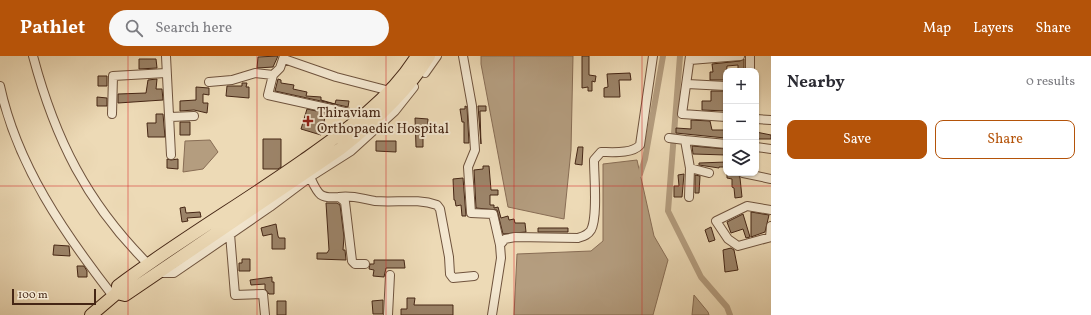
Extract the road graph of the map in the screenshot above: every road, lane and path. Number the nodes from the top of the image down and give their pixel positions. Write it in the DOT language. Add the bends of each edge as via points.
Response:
graph roads {
  1 [pos="33,56"];
  2 [pos="166,56"];
  3 [pos="417,56"];
  4 [pos="430,56"];
  5 [pos="437,56"];
  6 [pos="463,56"];
  7 [pos="653,56"];
  8 [pos="740,56"];
  9 [pos="750,56"];
  10 [pos="284,58"];
  11 [pos="690,58"];
  12 [pos="750,68"];
  13 [pos="166,73"];
  14 [pos="273,74"];
  15 [pos="209,82"];
  16 [pos="687,84"];
  17 [pos="0,86"];
  18 [pos="723,86"];
  19 [pos="390,91"];
  20 [pos="112,114"];
  21 [pos="170,116"];
  22 [pos="194,116"];
  23 [pos="363,116"];
  24 [pos="723,117"];
  25 [pos="759,119"];
  26 [pos="771,120"];
  27 [pos="669,138"];
  28 [pos="685,140"];
  29 [pos="723,144"];
  30 [pos="759,148"];
  31 [pos="771,149"];
  32 [pos="171,155"];
  33 [pos="690,168"];
  34 [pos="709,173"];
  35 [pos="757,176"];
  36 [pos="310,177"];
  37 [pos="771,179"];
  38 [pos="339,197"];
  39 [pos="690,197"];
  40 [pos="771,210"];
  41 [pos="771,226"];
  42 [pos="230,234"];
  43 [pos="770,237"];
  44 [pos="500,245"];
  45 [pos="148,264"];
  46 [pos="365,264"];
  47 [pos="156,273"];
  48 [pos="390,275"];
  49 [pos="474,276"];
  50 [pos="115,295"];
  51 [pos="91,315"];
  52 [pos="265,315"];
  53 [pos="388,315"];
  54 [pos="492,315"];
  1 -- 45 [label="street" via="63,145 84,185 106,218"];
  2 -- 13 [label="street"];
  3 -- 19 [label="highway"];
  4 -- 47 [label="highway" via="398,96 371,124 340,149"];
  5 -- 36 [label="street" via="395,111 352,151"];
  6 -- 44 [label="street" via="472,106 475,150 468,167 471,213 493,214"];
  7 -- 44 [label="street" via="640,145 629,150 601,152 594,160 594,216 590,231 578,238 512,237"];
  8 -- 11 [label="street"];
  9 -- 12 [label="street"];
  10 -- 14 [label="street" via="280,68"];
  10 -- 19 [label="street" via="336,77"];
  11 -- 16 [label="street"];
  13 -- 20 [label="street" via="113,76"];
  13 -- 21 [label="street"];
  14 -- 15 [label="street" via="255,73 229,81"];
  14 -- 23 [label="street" via="268,95"];
  16 -- 18 [label="street"];
  16 -- 24 [label="street" via="682,114"];
  17 -- 50 [label="street" via="5,111 42,192 84,258"];
  19 -- 23 [label="highway"];
  21 -- 22 [label="street"];
  21 -- 32 [label="street"];
  23 -- 45 [label="highway" via="274,181"];
  25 -- 26 [label="street"];
  27 -- 28 [label="street"];
  28 -- 29 [label="street"];
  28 -- 33 [label="street"];
  30 -- 31 [label="street"];
  33 -- 34 [label="street"];
  33 -- 39 [label="street"];
  35 -- 37 [label="street"];
  36 -- 38 [label="street" via="322,196"];
  36 -- 42 [label="street" via="270,208"];
  38 -- 46 [label="street" via="345,202 352,261 355,264"];
  38 -- 49 [label="street" via="352,195 375,201 417,201 437,205 447,245 450,274 453,278"];
  40 -- 43 [label="street" via="748,206 716,221 728,239 738,246"];
  41 -- 43 [label="street"];
  42 -- 47 [label="street" via="174,273"];
  42 -- 52 [label="street" via="235,295 263,294"];
  44 -- 54 [label="street" via="501,258"];
  45 -- 50 [label="highway" via="118,286"];
  47 -- 50 [label="highway" via="125,295"];
  48 -- 53 [label="street"];
  50 -- 51 [label="highway"];
}
